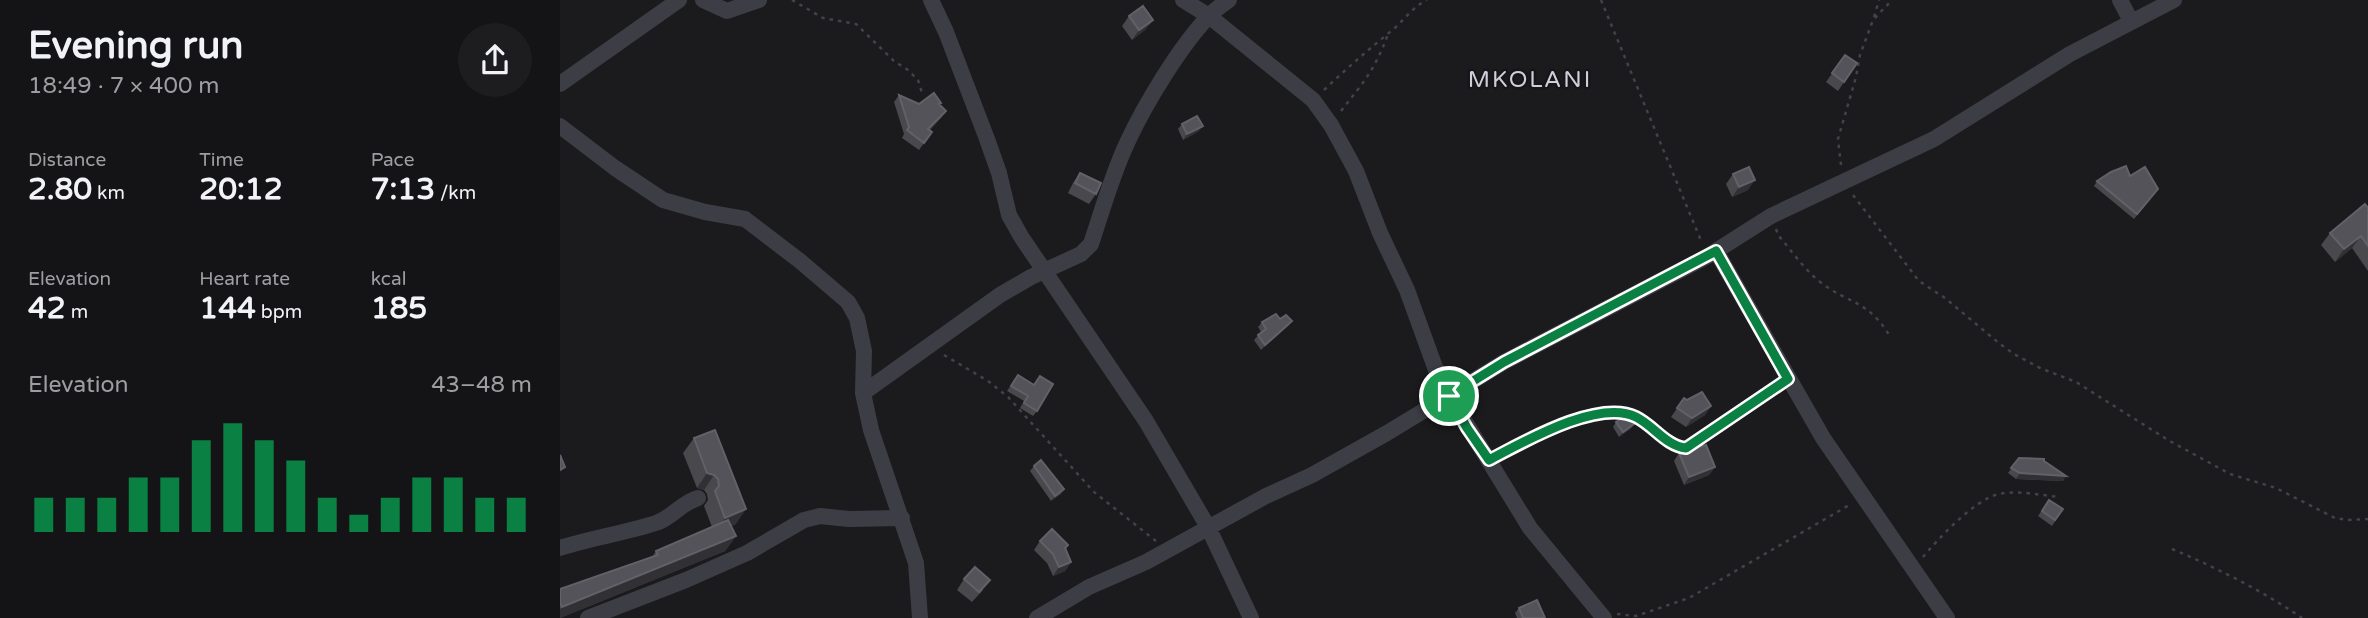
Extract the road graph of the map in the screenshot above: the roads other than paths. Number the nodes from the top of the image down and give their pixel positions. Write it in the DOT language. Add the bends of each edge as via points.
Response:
graph roads {
  1 [pos="679,0"];
  2 [pos="703,0"];
  3 [pos="759,0"];
  4 [pos="931,0"];
  5 [pos="1183,0"];
  6 [pos="1229,0"];
  7 [pos="2120,0"];
  8 [pos="2174,0"];
  9 [pos="1209,16"];
  10 [pos="2131,21"];
  11 [pos="560,84"];
  12 [pos="560,126"];
  13 [pos="1712,253"];
  14 [pos="1045,270"];
  15 [pos="863,393"];
  16 [pos="1449,396"];
  17 [pos="698,498"];
  18 [pos="902,518"];
  19 [pos="1208,527"];
  20 [pos="560,548"];
  21 [pos="1602,615"];
  22 [pos="588,618"];
  23 [pos="920,618"];
  24 [pos="1037,618"];
  25 [pos="1251,618"];
  26 [pos="1947,618"];
  1 -- 11 [label="street"];
  2 -- 3 [label="street" via="727,10"];
  4 -- 14 [label="street" via="987,139 1009,215"];
  5 -- 9 [label="street"];
  6 -- 9 [label="street"];
  7 -- 10 [label="street"];
  8 -- 10 [label="street"];
  9 -- 14 [label="street" via="1165,76 1126,144 1091,244 1081,254"];
  9 -- 16 [label="street" via="1313,100 1331,125 1356,171"];
  10 -- 13 [label="street" via="1934,139 1771,216"];
  12 -- 15 [label="street" via="663,200 745,219 836,291 857,318 864,351"];
  13 -- 16 [label="street" via="1504,362"];
  13 -- 26 [label="street" via="1823,438"];
  14 -- 15 [label="street" via="1000,295"];
  14 -- 19 [label="street" via="1146,421"];
  15 -- 18 [label="street"];
  16 -- 19 [label="street" via="1312,475"];
  16 -- 21 [label="street" via="1530,528"];
  17 -- 20 [label="street" via="653,524"];
  18 -- 22 [label="street" via="820,516 804,520 747,553"];
  18 -- 23 [label="street" via="915,564"];
  19 -- 24 [label="street"];
  19 -- 25 [label="street"];
}
